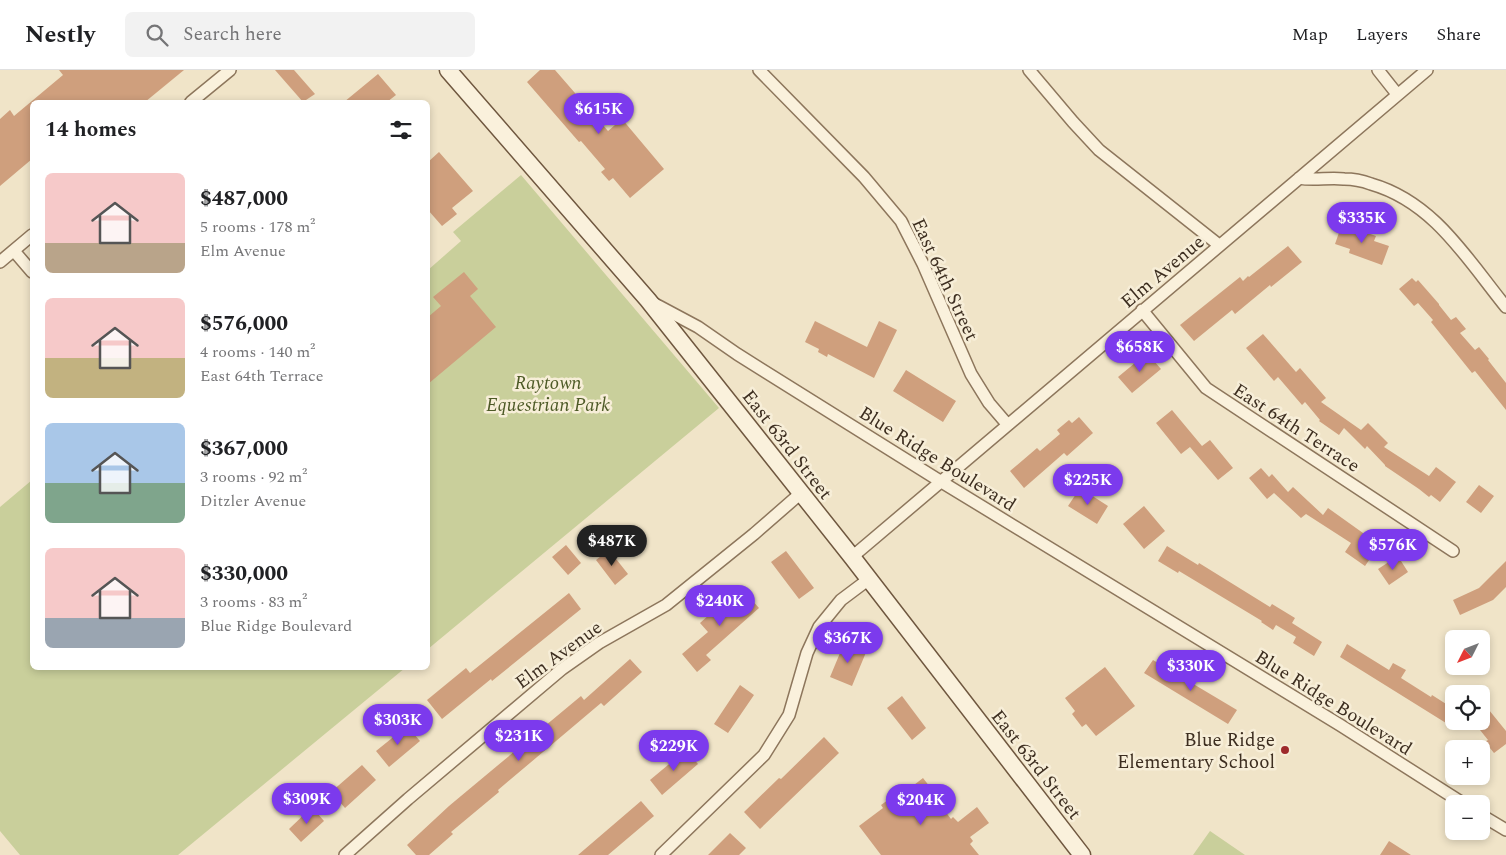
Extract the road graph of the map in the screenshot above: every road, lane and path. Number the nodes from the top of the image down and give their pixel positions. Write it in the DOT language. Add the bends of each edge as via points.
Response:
graph roads {
  1 [pos="230,70"];
  2 [pos="448,70"];
  3 [pos="759,70"];
  4 [pos="1030,70"];
  5 [pos="1378,70"];
  6 [pos="1426,70"];
  7 [pos="1397,94"];
  8 [pos="193,100"];
  9 [pos="1299,178"];
  10 [pos="30,237"];
  11 [pos="1219,245"];
  12 [pos="5,256"];
  13 [pos="30,271"];
  14 [pos="648,300"];
  15 [pos="1506,308"];
  16 [pos="1142,310"];
  17 [pos="1006,424"];
  18 [pos="940,481"];
  19 [pos="800,493"];
  20 [pos="1453,551"];
  21 [pos="852,557"];
  22 [pos="869,580"];
  23 [pos="1450,795"];
  24 [pos="1490,820"];
  25 [pos="1506,830"];
  26 [pos="345,855"];
  27 [pos="662,855"];
  28 [pos="1082,855"];
  1 -- 8 [label="street"];
  2 -- 14 [label="main road, East 63rd Street"];
  3 -- 17 [label="street, East 64th Street" via="864,177 901,221 971,374"];
  4 -- 11 [label="street" via="1099,150"];
  5 -- 7 [label="street"];
  6 -- 7 [label="street, Elm Avenue"];
  7 -- 9 [label="street, Elm Avenue"];
  9 -- 11 [label="street, Elm Avenue"];
  9 -- 15 [label="street" via="1344,179 1370,184 1423,210 1446,232"];
  10 -- 12 [label="street"];
  11 -- 16 [label="street, Elm Avenue"];
  12 -- 13 [label="street"];
  14 -- 18 [label="street, Blue Ridge Boulevard" via="698,327"];
  14 -- 19 [label="main road, East 63rd Street"];
  16 -- 17 [label="street, Elm Avenue"];
  16 -- 20 [label="street, East 64th Terrace" via="1206,388"];
  17 -- 18 [label="street, Elm Avenue"];
  18 -- 21 [label="street, Elm Avenue"];
  18 -- 23 [label="street, Blue Ridge Boulevard"];
  19 -- 21 [label="main road, East 63rd Street"];
  19 -- 26 [label="street, Elm Avenue" via="666,605 599,642 562,669"];
  21 -- 22 [label="main road, East 63rd Street"];
  22 -- 27 [label="street" via="841,600 819,627 806,652 789,715 764,755"];
  22 -- 28 [label="main road, East 63rd Street"];
  24 -- 25 [label="street"];
}
